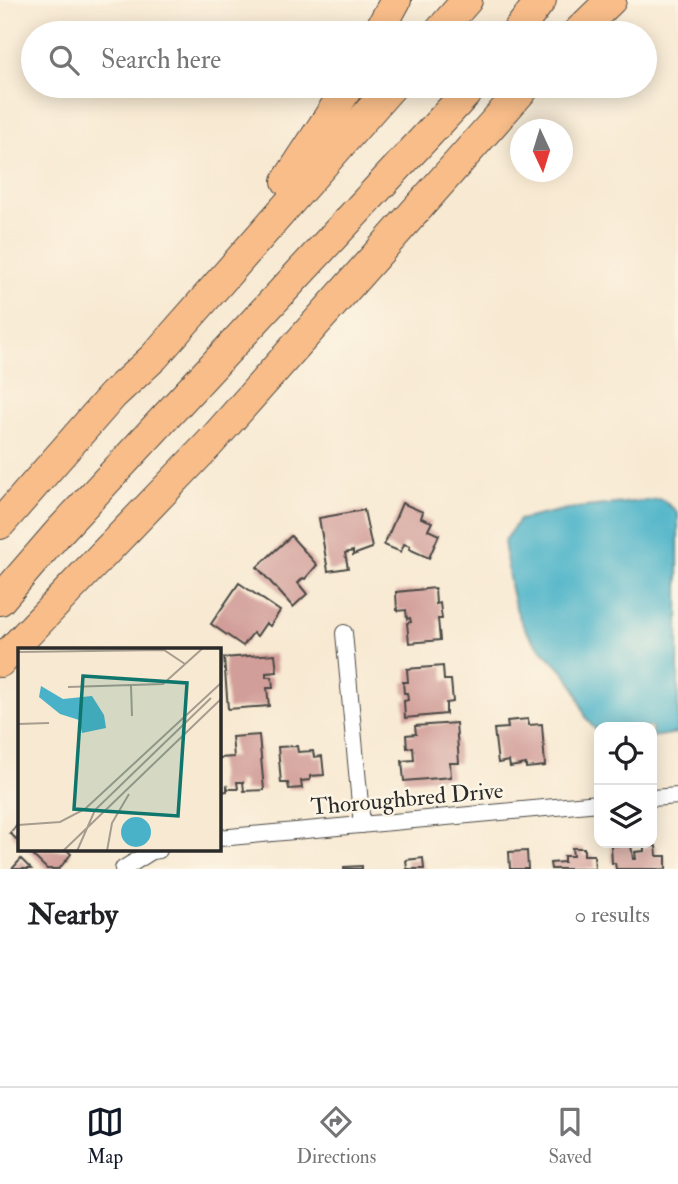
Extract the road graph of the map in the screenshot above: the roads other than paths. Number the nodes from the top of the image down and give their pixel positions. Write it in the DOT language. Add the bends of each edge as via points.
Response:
graph roads {
  1 [pos="396,0"];
  2 [pos="467,0"];
  3 [pos="541,0"];
  4 [pos="611,0"];
  5 [pos="385,21"];
  6 [pos="449,21"];
  7 [pos="525,21"];
  8 [pos="589,21"];
  9 [pos="341,98"];
  10 [pos="381,98"];
  11 [pos="462,98"];
  12 [pos="515,98"];
  13 [pos="113,395"];
  14 [pos="0,524"];
  15 [pos="0,600"];
  16 [pos="344,633"];
  17 [pos="0,662"];
  18 [pos="678,796"];
  19 [pos="657,798"];
  20 [pos="594,803"];
  21 [pos="362,825"];
  22 [pos="220,838"];
  23 [pos="150,852"];
  24 [pos="123,869"];
  1 -- 5 [label="highway"];
  2 -- 6 [label="highway"];
  3 -- 7 [label="highway"];
  4 -- 8 [label="highway"];
  9 -- 13 [label="highway" via="265,212 137,354"];
  10 -- 13 [label="highway" via="154,357"];
  11 -- 15 [label="highway"];
  12 -- 17 [label="highway" via="209,444"];
  13 -- 14 [label="highway"];
  16 -- 21 [label="street"];
  18 -- 19 [label="street"];
  20 -- 21 [label="street, Thoroughbred Drive"];
  21 -- 22 [label="street, Thoroughbred Drive"];
  23 -- 24 [label="street"];
}
